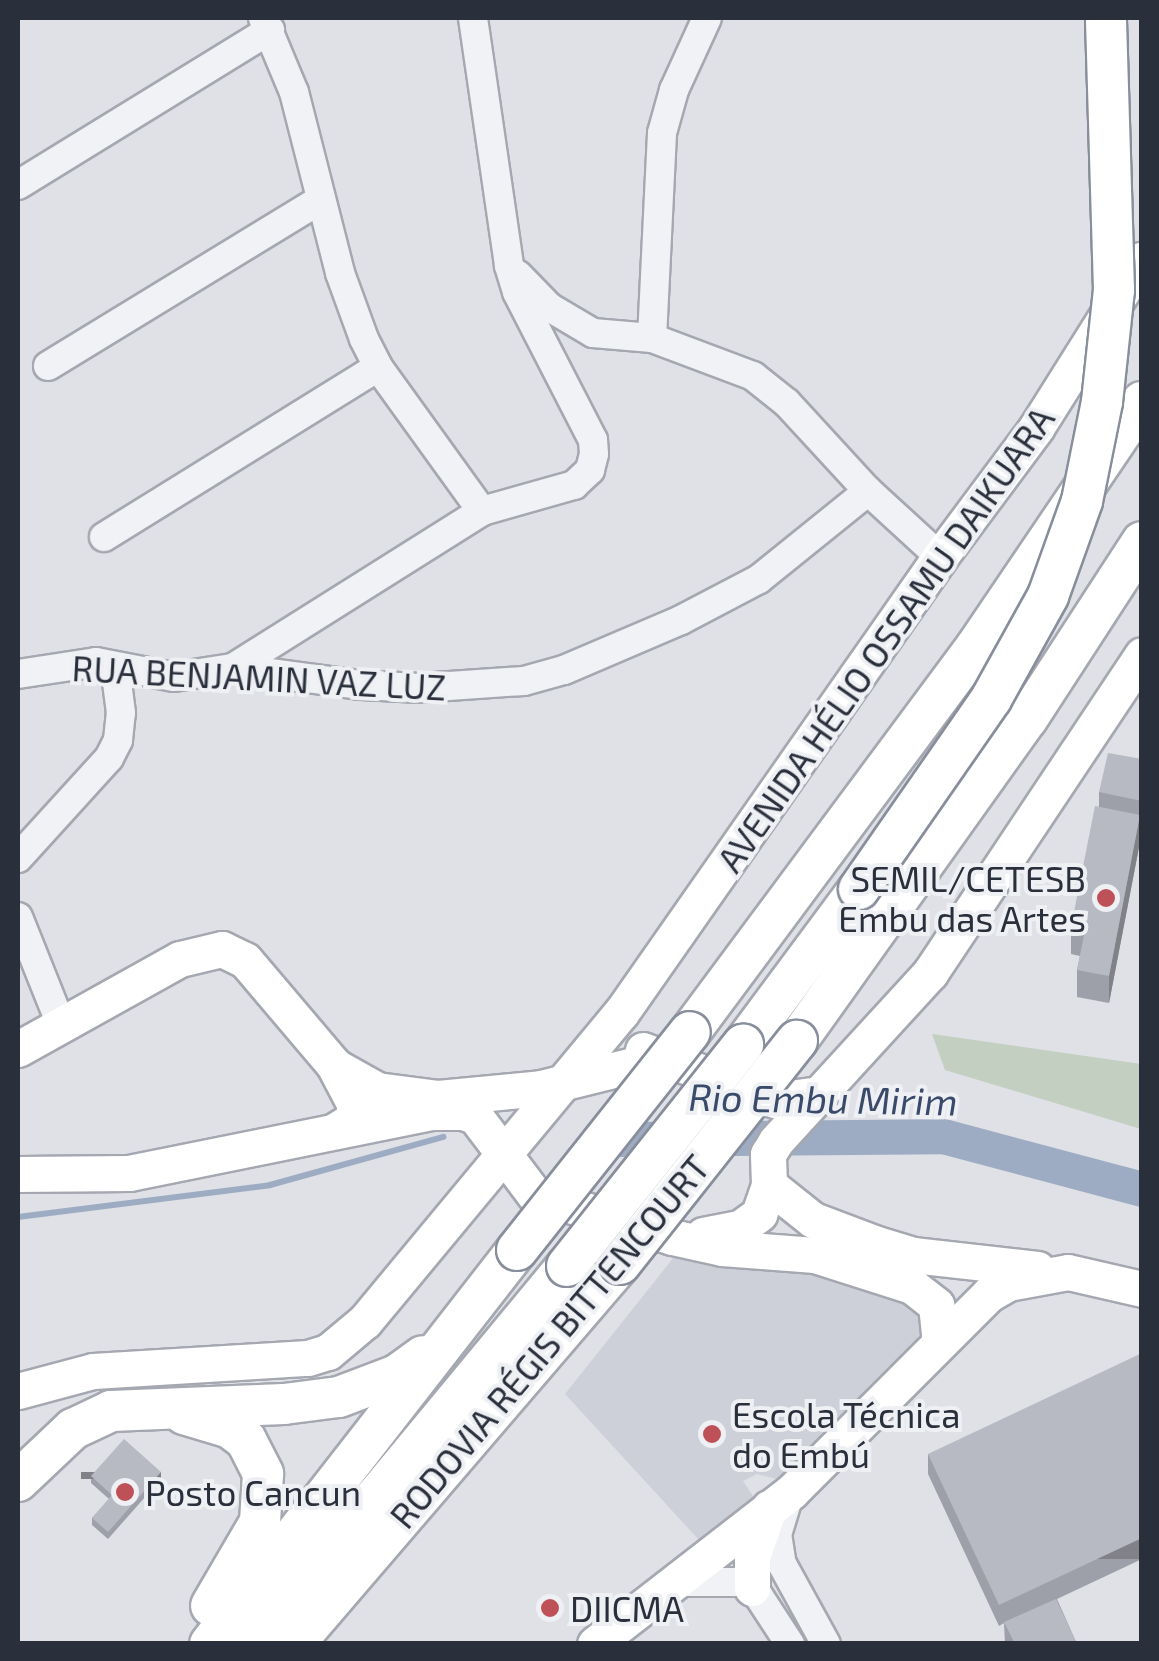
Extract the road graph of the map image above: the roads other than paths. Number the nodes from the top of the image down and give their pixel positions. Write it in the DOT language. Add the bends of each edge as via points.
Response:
graph roads {
  1 [pos="473,18"];
  2 [pos="707,18"];
  3 [pos="1106,18"];
  4 [pos="267,24"];
  5 [pos="18,185"];
  6 [pos="320,200"];
  7 [pos="1142,260"];
  8 [pos="509,265"];
  9 [pos="652,338"];
  10 [pos="48,366"];
  11 [pos="378,367"];
  12 [pos="1142,402"];
  13 [pos="868,491"];
  14 [pos="482,511"];
  15 [pos="104,537"];
  16 [pos="1142,542"];
  17 [pos="940,557"];
  18 [pos="1142,655"];
  19 [pos="115,666"];
  20 [pos="233,668"];
  21 [pos="18,674"];
  22 [pos="18,858"];
  23 [pos="18,917"];
  24 [pos="621,1013"];
  25 [pos="60,1022"];
  26 [pos="18,1049"];
  27 [pos="665,1051"];
  28 [pos="334,1066"];
  29 [pos="566,1084"];
  30 [pos="475,1111"];
  31 [pos="336,1130"];
  32 [pos="778,1139"];
  33 [pos="507,1152"];
  34 [pos="18,1174"];
  35 [pos="476,1184"];
  36 [pos="534,1194"];
  37 [pos="438,1230"];
  38 [pos="672,1237"];
  39 [pos="1068,1272"];
  40 [pos="1142,1289"];
  41 [pos="447,1340"];
  42 [pos="940,1342"];
  43 [pos="18,1391"];
  44 [pos="146,1407"];
  45 [pos="22,1473"];
  46 [pos="781,1499"];
  47 [pos="673,1582"];
  48 [pos="752,1588"];
  49 [pos="190,1644"];
  50 [pos="210,1644"];
  51 [pos="254,1644"];
  52 [pos="294,1644"];
  53 [pos="595,1644"];
  54 [pos="790,1644"];
  55 [pos="826,1644"];
  1 -- 8 [label="street"];
  2 -- 9 [label="street" via="662,134"];
  3 -- 51 [label="highway, bridge" via="1114,290 1082,501 1048,596 991,699 742,1044"];
  4 -- 5 [label="street"];
  4 -- 6 [label="street" via="294,92"];
  6 -- 10 [label="street"];
  6 -- 11 [label="street"];
  7 -- 17 [label="main road, AVENIDA HÉLIO OSSAMU DAIKUARA" via="1036,428"];
  8 -- 9 [label="street" via="570,322 593,333"];
  8 -- 14 [label="street" via="579,408 594,454 590,470 574,485"];
  9 -- 13 [label="street" via="754,376"];
  11 -- 14 [label="street"];
  11 -- 15 [label="street"];
  12 -- 27 [label="highway, RODOVIA RÉGIS BITTENCOURT" via="976,647"];
  13 -- 17 [label="street"];
  13 -- 20 [label="street, RUA BENJAMIN VAZ LUZ" via="759,579 564,670 524,681 420,688"];
  14 -- 20 [label="street"];
  16 -- 52 [label="highway, RODOVIA RÉGIS BITTENCOURT, bridge" via="1027,720 797,1042 620,1264"];
  17 -- 24 [label="main road, AVENIDA HÉLIO OSSAMU DAIKUARA"];
  18 -- 32 [label="main road" via="930,973"];
  19 -- 20 [label="street, RUA BENJAMIN VAZ LUZ" via="174,678"];
  19 -- 21 [label="street, RUA BENJAMIN VAZ LUZ" via="96,662"];
  19 -- 22 [label="street" via="121,713 109,758"];
  23 -- 25 [label="street"];
  24 -- 27 [label="main road" via="630,1044"];
  24 -- 29 [label="main road, AVENIDA HÉLIO OSSAMU DAIKUARA"];
  25 -- 26 [label="main road"];
  25 -- 28 [label="main road" via="204,950 222,949 246,960"];
  27 -- 29 [label="main road"];
  27 -- 32 [label="main road"];
  27 -- 33 [label="main road"];
  27 -- 41 [label="highway, RODOVIA RÉGIS BITTENCOURT, bridge"];
  28 -- 30 [label="main road" via="377,1090"];
  28 -- 31 [label="main road" via="355,1105 352,1120"];
  29 -- 30 [label="main road"];
  29 -- 33 [label="main road, AVENIDA HÉLIO OSSAMU DAIKUARA"];
  30 -- 31 [label="main road"];
  30 -- 33 [label="main road"];
  30 -- 35 [label="main road" via="483,1155"];
  31 -- 34 [label="main road" via="129,1174"];
  32 -- 38 [label="main road" via="758,1214 740,1228"];
  32 -- 39 [label="main road" via="813,1220 914,1255"];
  33 -- 35 [label="main road, AVENIDA HÉLIO OSSAMU DAIKUARA"];
  33 -- 36 [label="main road"];
  35 -- 37 [label="main road, AVENIDA HÉLIO OSSAMU DAIKUARA"];
  36 -- 37 [label="main road, AVENIDA HÉLIO OSSAMU DAIKUARA" via="506,1197"];
  36 -- 38 [label="main road"];
  37 -- 43 [label="main road, AVENIDA HÉLIO OSSAMU DAIKUARA" via="366,1321 328,1352 284,1362 93,1371"];
  38 -- 42 [label="main road" via="815,1255 912,1286 936,1304"];
  39 -- 40 [label="main road"];
  39 -- 42 [label="main road" via="1008,1282"];
  41 -- 44 [label="highway" via="397,1375 339,1396"];
  41 -- 50 [label="highway, RODOVIA RÉGIS BITTENCOURT"];
  42 -- 46 [label="main road"];
  44 -- 45 [label="highway" via="90,1418"];
  44 -- 49 [label="highway" via="230,1428 257,1454 263,1474 260,1522"];
  46 -- 47 [label="main road"];
  46 -- 48 [label="main road" via="752,1557"];
  46 -- 55 [label="street" via="782,1564"];
  47 -- 48 [label="street" via="733,1580"];
  47 -- 53 [label="main road"];
  48 -- 54 [label="street"];
}
